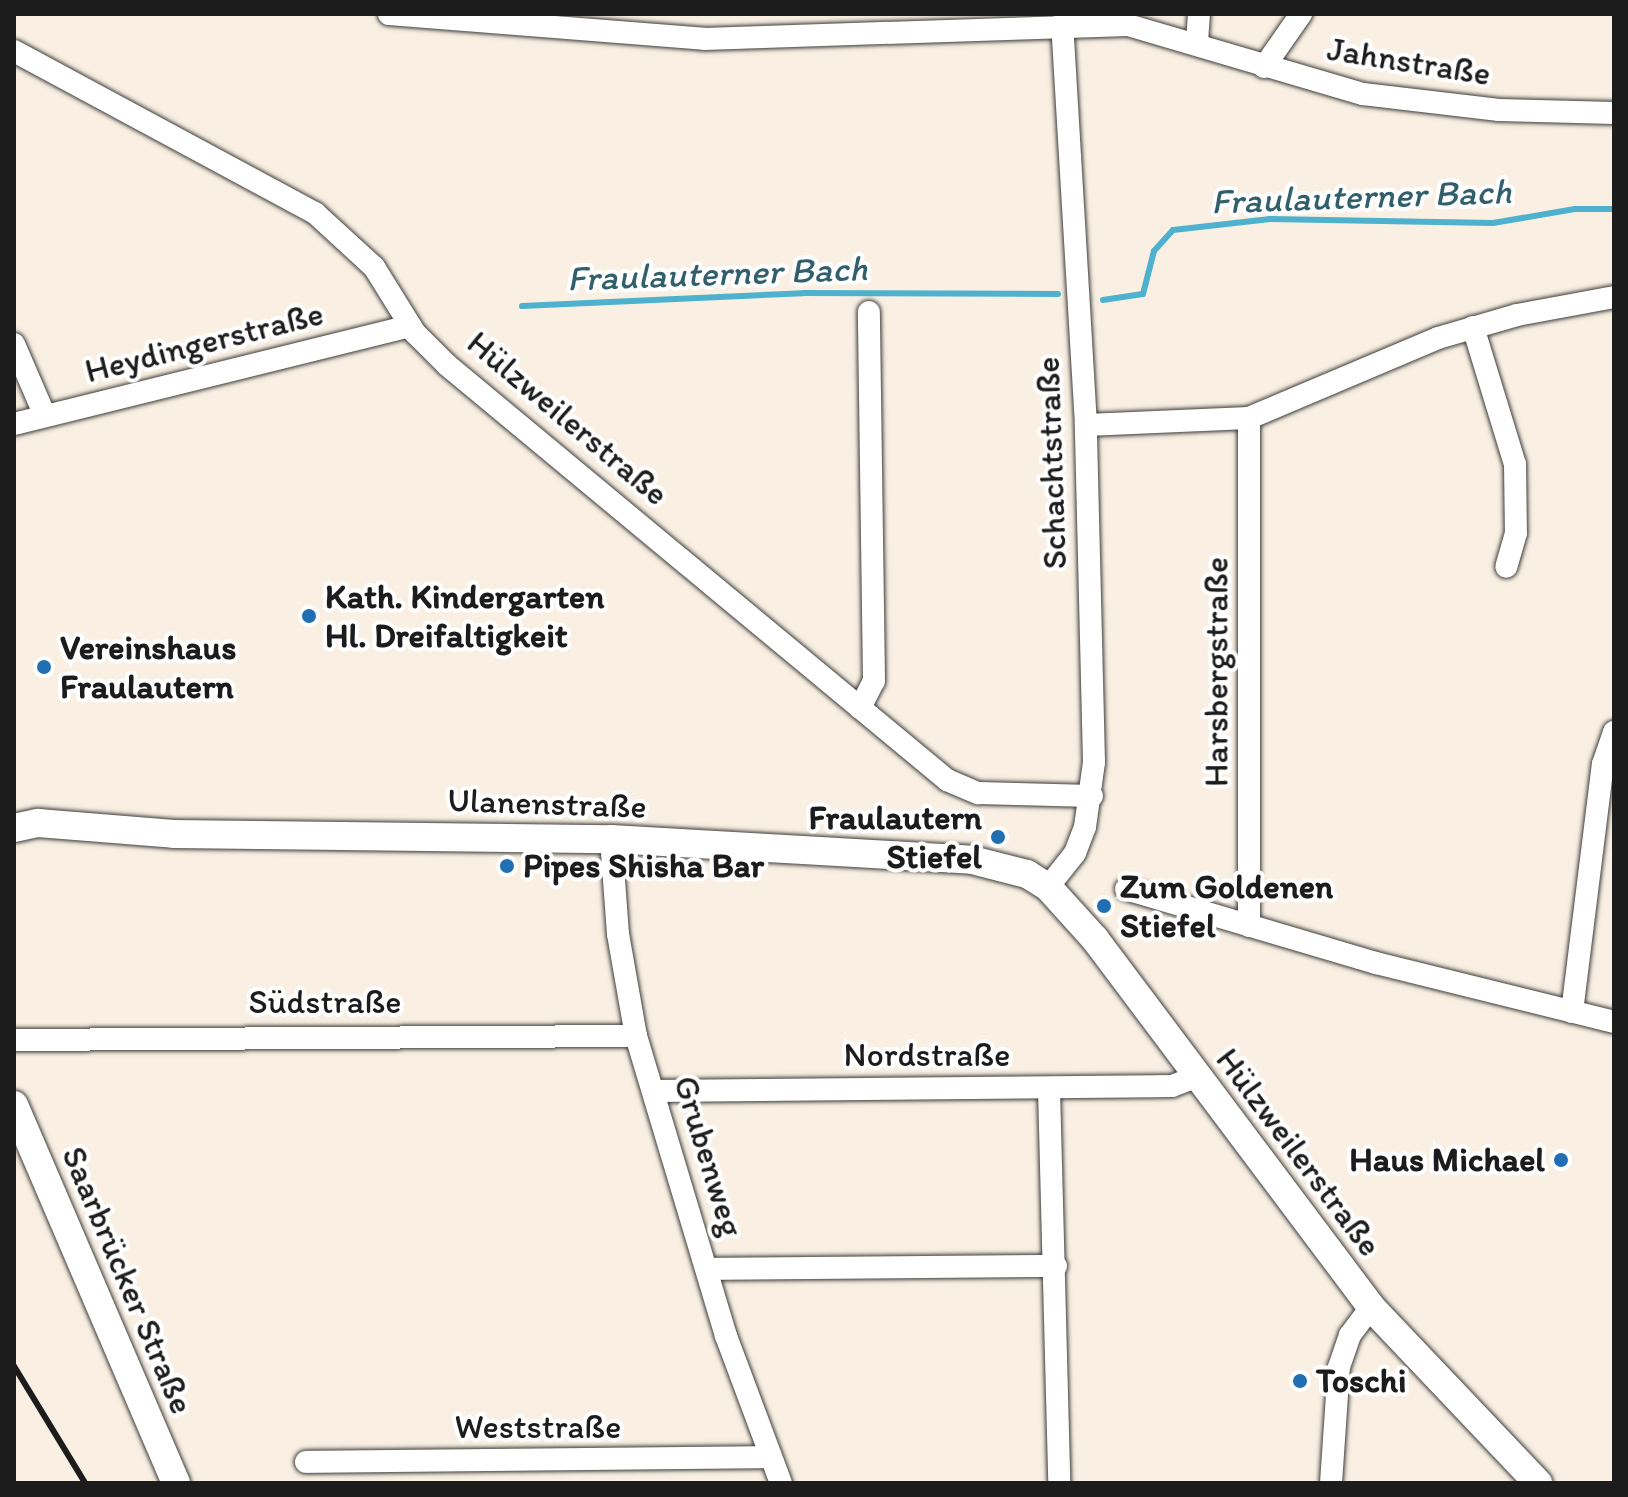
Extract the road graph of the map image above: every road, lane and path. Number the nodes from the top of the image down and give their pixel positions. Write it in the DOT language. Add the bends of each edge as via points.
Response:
graph roads {
  1 [pos="389,14"];
  2 [pos="1199,14"];
  3 [pos="1301,14"];
  4 [pos="1062,24"];
  5 [pos="1197,42"];
  6 [pos="14,51"];
  7 [pos="1264,67"];
  8 [pos="1614,113"];
  9 [pos="1614,297"];
  10 [pos="869,312"];
  11 [pos="410,326"];
  12 [pos="1473,327"];
  13 [pos="14,344"];
  14 [pos="45,416"];
  15 [pos="1249,418"];
  16 [pos="14,424"];
  17 [pos="1086,425"];
  18 [pos="1506,567"];
  19 [pos="860,708"];
  20 [pos="1614,732"];
  21 [pos="1092,796"];
  22 [pos="22,820"];
  23 [pos="611,839"];
  24 [pos="1048,887"];
  25 [pos="1126,889"];
  26 [pos="1249,926"];
  27 [pos="1572,1012"];
  28 [pos="1614,1022"];
  29 [pos="636,1036"];
  30 [pos="14,1040"];
  31 [pos="1198,1076"];
  32 [pos="1049,1089"];
  33 [pos="655,1091"];
  34 [pos="14,1105"];
  35 [pos="1056,1266"];
  36 [pos="708,1269"];
  37 [pos="1371,1307"];
  38 [pos="770,1457"];
  39 [pos="306,1462"];
  40 [pos="176,1483"];
  41 [pos="781,1483"];
  42 [pos="1059,1483"];
  43 [pos="1331,1483"];
  44 [pos="1538,1483"];
  1 -- 4 [label="street, Jahnstraße" via="718,39"];
  2 -- 5 [label="street"];
  3 -- 7 [label="street"];
  4 -- 5 [label="street, Jahnstraße" via="1128,25"];
  4 -- 17 [label="street, Schachtstraße"];
  5 -- 7 [label="street, Jahnstraße"];
  6 -- 11 [label="street, Hülzweilerstraße" via="315,213 374,267"];
  7 -- 8 [label="street, Jahnstraße" via="1363,94"];
  9 -- 12 [label="street"];
  10 -- 19 [label="street" via="874,681"];
  11 -- 14 [label="street, Heydingerstraße"];
  11 -- 19 [label="street, Hülzweilerstraße" via="447,365"];
  12 -- 15 [label="street"];
  12 -- 18 [label="street" via="1515,464 1516,533"];
  13 -- 14 [label="street"];
  14 -- 16 [label="street, Heydingerstraße"];
  15 -- 17 [label="street"];
  15 -- 26 [label="street, Harsbergstraße"];
  17 -- 21 [label="street, Schachtstraße"];
  19 -- 21 [label="street, Hülzweilerstraße" via="962,788"];
  20 -- 27 [label="street" via="1603,764"];
  21 -- 24 [label="street, Schachtstraße" via="1075,853"];
  22 -- 23 [label="street, Ulanenstraße" via="160,833"];
  23 -- 24 [label="street, Ulanenstraße" via="972,860 1004,865"];
  23 -- 29 [label="street, Grubenweg" via="618,934"];
  24 -- 31 [label="street, Hülzweilerstraße" via="1095,939"];
  25 -- 26 [label="street"];
  26 -- 27 [label="street"];
  27 -- 28 [label="street"];
  29 -- 30 [label="street, Südstraße"];
  29 -- 33 [label="street, Grubenweg"];
  31 -- 32 [label="street, Nordstraße" via="1172,1086"];
  31 -- 37 [label="street, Hülzweilerstraße"];
  32 -- 33 [label="street, Nordstraße"];
  32 -- 35 [label="street"];
  33 -- 36 [label="street, Grubenweg"];
  34 -- 40 [label="street, Saarbrücker Straße"];
  35 -- 36 [label="street"];
  35 -- 42 [label="street"];
  36 -- 38 [label="street, Grubenweg"];
  37 -- 43 [label="street" via="1350,1335 1339,1367"];
  37 -- 44 [label="street, Hülzweilerstraße"];
  38 -- 39 [label="street, Weststraße"];
  38 -- 41 [label="street, Grubenweg"];
}
